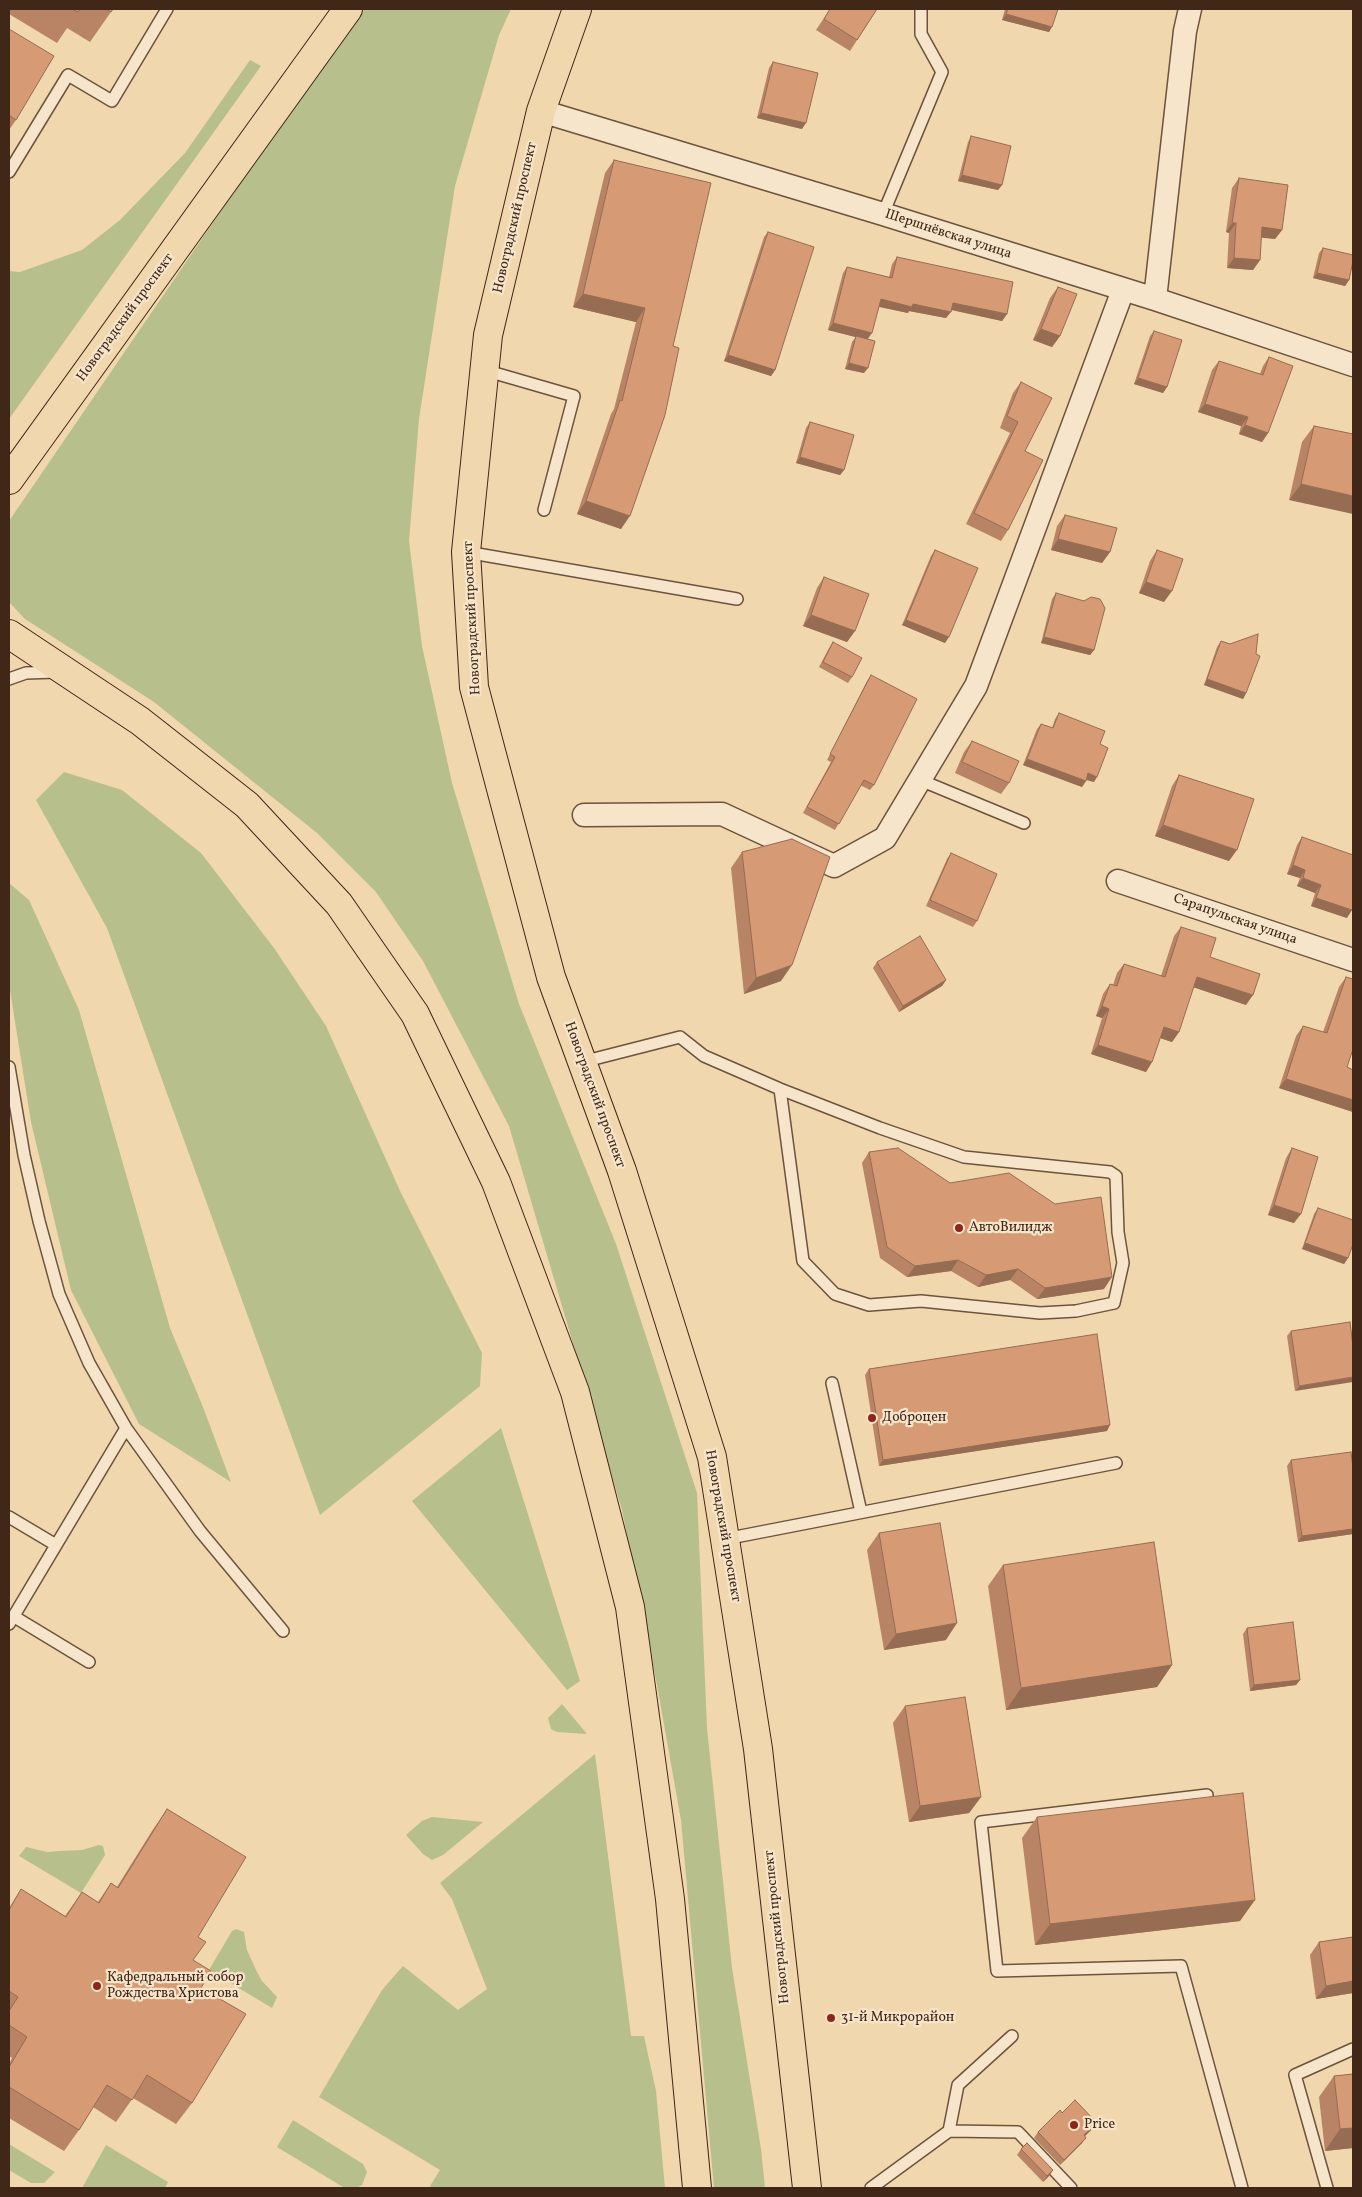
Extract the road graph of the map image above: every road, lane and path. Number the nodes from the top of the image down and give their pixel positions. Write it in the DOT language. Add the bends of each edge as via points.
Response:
graph roads {
  1 [pos="167,9"];
  2 [pos="348,9"];
  3 [pos="577,9"];
  4 [pos="921,9"];
  5 [pos="1190,9"];
  6 [pos="541,111"];
  7 [pos="9,172"];
  8 [pos="883,214"];
  9 [pos="1123,290"];
  10 [pos="1155,299"];
  11 [pos="1353,365"];
  12 [pos="484,370"];
  13 [pos="9,480"];
  14 [pos="544,510"];
  15 [pos="466,552"];
  16 [pos="737,599"];
  17 [pos="9,634"];
  18 [pos="66,672"];
  19 [pos="9,679"];
  20 [pos="920,780"];
  21 [pos="584,814"];
  22 [pos="1024,823"];
  23 [pos="1118,881"];
  24 [pos="1353,960"];
  25 [pos="582,1062"];
  26 [pos="9,1067"];
  27 [pos="780,1089"];
  28 [pos="832,1383"];
  29 [pos="126,1428"];
  30 [pos="1116,1464"];
  31 [pos="861,1512"];
  32 [pos="9,1517"];
  33 [pos="725,1540"];
  34 [pos="56,1545"];
  35 [pos="11,1620"];
  36 [pos="283,1631"];
  37 [pos="89,1662"];
  38 [pos="1207,1795"];
  39 [pos="1012,2036"];
  40 [pos="1353,2049"];
  41 [pos="949,2131"];
  42 [pos="697,2188"];
  43 [pos="807,2188"];
  44 [pos="871,2188"];
  45 [pos="1071,2188"];
  46 [pos="1242,2188"];
  47 [pos="1327,2188"];
  1 -- 7 [label="lane" via="112,101 68,75"];
  2 -- 13 [label="main road, Новоградский проспект"];
  3 -- 6 [label="main road, Новоградский проспект"];
  4 -- 8 [label="lane" via="921,34 942,72"];
  5 -- 10 [label="street"];
  6 -- 8 [label="street, Шершнёвская улица"];
  6 -- 12 [label="main road, Новоградский проспект" via="488,335"];
  8 -- 9 [label="street, Шершнёвская улица"];
  9 -- 10 [label="street, Шершнёвская улица"];
  9 -- 20 [label="street" via="976,686"];
  10 -- 11 [label="street, Шершнёвская улица"];
  12 -- 14 [label="lane" via="574,396"];
  12 -- 15 [label="main road, Новоградский проспект"];
  15 -- 16 [label="lane"];
  15 -- 25 [label="main road, Новоградский проспект" via="474,687 550,977"];
  17 -- 18 [label="main road"];
  18 -- 19 [label="lane" via="26,673"];
  18 -- 42 [label="main road" via="140,722 247,805 339,904 415,1014 496,1182 575,1392 630,1606 670,1899"];
  20 -- 21 [label="street" via="885,838 834,866 722,814"];
  20 -- 22 [label="lane"];
  23 -- 24 [label="street, Сарапульская улица"];
  25 -- 27 [label="lane" via="680,1037 704,1056"];
  25 -- 33 [label="main road, Новоградский проспект" via="622,1171 712,1457"];
  26 -- 29 [label="lane" via="24,1155 59,1294 89,1363"];
  27 -- 27 [label="lane" via="964,1157 1110,1172 1116,1176 1123,1263 1114,1303 1076,1311 1040,1313 921,1301 869,1305 835,1294 803,1261"];
  28 -- 31 [label="lane"];
  29 -- 34 [label="lane"];
  29 -- 36 [label="lane" via="200,1531"];
  30 -- 31 [label="lane"];
  31 -- 33 [label="lane"];
  32 -- 34 [label="lane"];
  33 -- 43 [label="main road, Новоградский проспект" via="758,1749"];
  34 -- 35 [label="lane"];
  35 -- 37 [label="lane"];
  38 -- 46 [label="lane" via="981,1822 997,1971 1181,1966"];
  39 -- 41 [label="lane" via="958,2085"];
  40 -- 47 [label="lane" via="1295,2075"];
  41 -- 44 [label="lane"];
  41 -- 45 [label="lane" via="1018,2132"];
}
